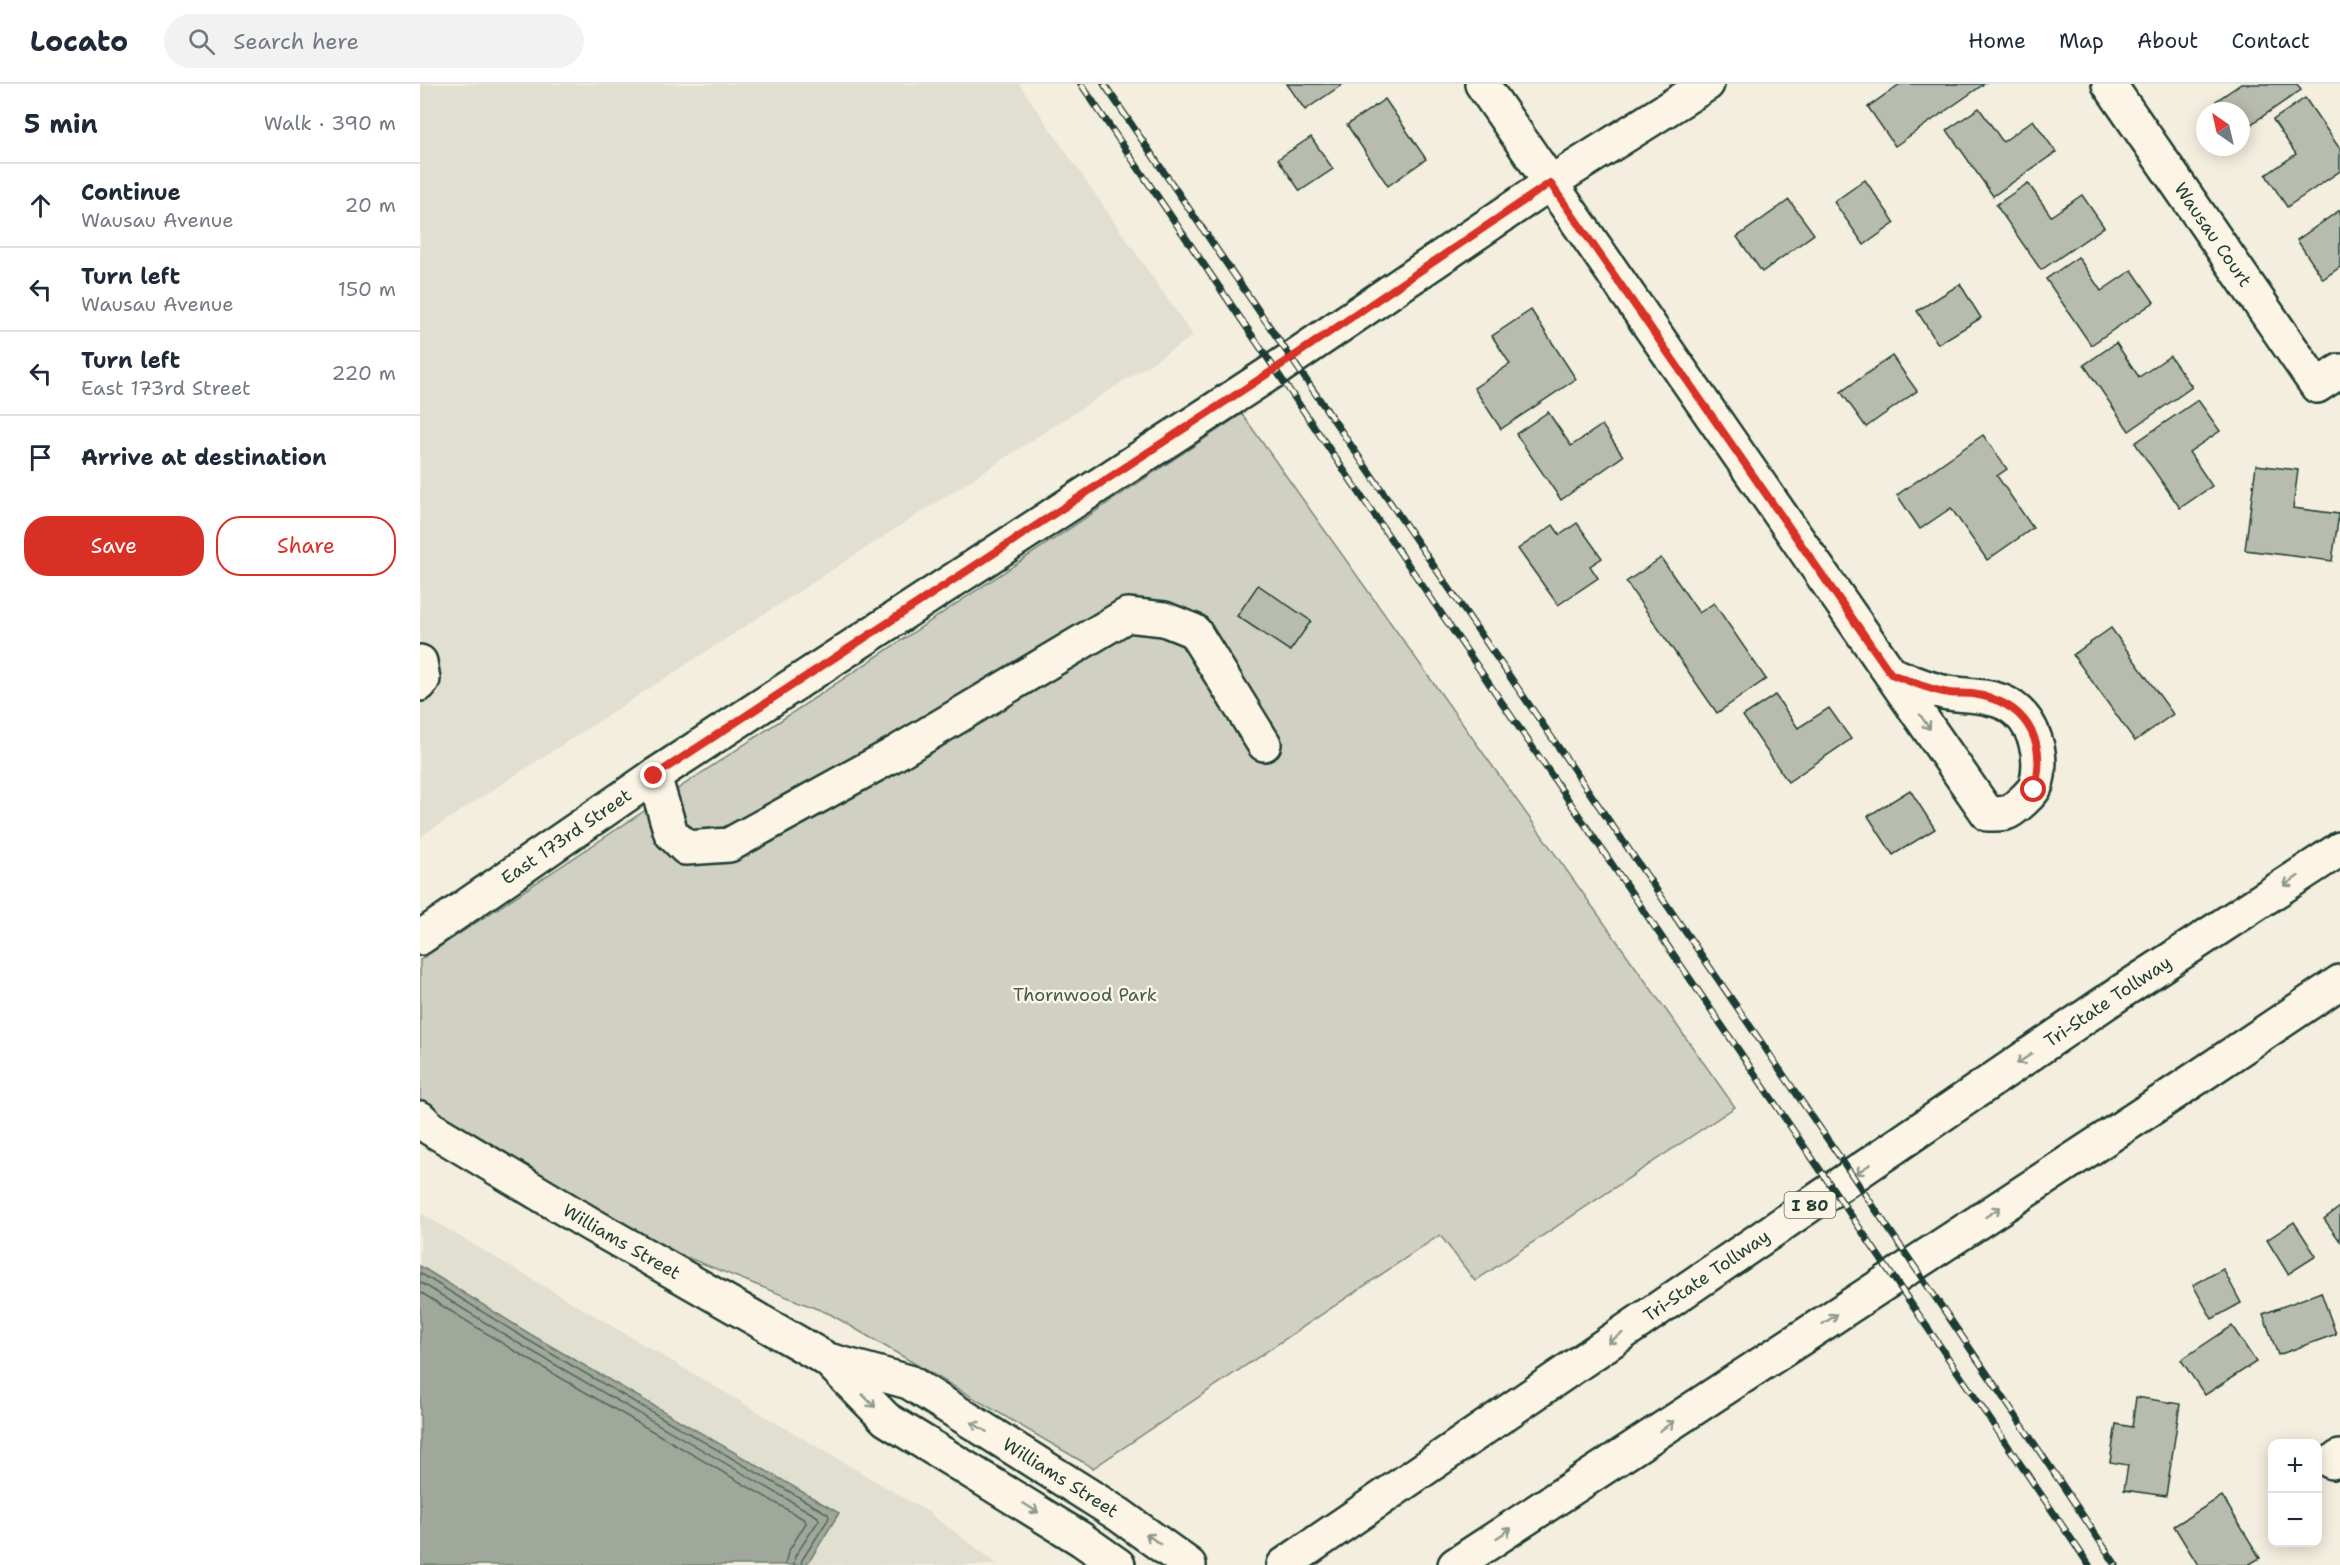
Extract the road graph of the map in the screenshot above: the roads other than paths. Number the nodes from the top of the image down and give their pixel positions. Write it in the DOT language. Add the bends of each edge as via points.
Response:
graph roads {
  1 [pos="1482,84"];
  2 [pos="1707,84"];
  3 [pos="2109,84"];
  4 [pos="1550,183"];
  5 [pos="2329,378"];
  6 [pos="420,662"];
  7 [pos="1891,674"];
  8 [pos="420,684"];
  9 [pos="1264,744"];
  10 [pos="654,776"];
  11 [pos="2340,849"];
  12 [pos="420,938"];
  13 [pos="2340,982"];
  14 [pos="420,1119"];
  15 [pos="828,1360"];
  16 [pos="1118,1565"];
  17 [pos="1189,1565"];
  18 [pos="1284,1565"];
  19 [pos="1455,1565"];
  1 -- 4 [label="main road"];
  2 -- 4 [label="main road, East 173rd Street"];
  3 -- 5 [label="main road, Wausau Court"];
  4 -- 7 [label="main road"];
  4 -- 10 [label="main road, East 173rd Street" via="1275,369"];
  6 -- 8 [label="main road"];
  7 -- 7 [label="main road, one-way" via="1988,814 2008,813 2034,790 2038,777 2035,735 2022,716 2006,704 1973,694 1948,693"];
  9 -- 10 [label="main road" via="1194,631 1164,619 1127,615 891,756 729,845 686,848 671,833"];
  10 -- 12 [label="main road, East 173rd Street"];
  11 -- 18 [label="main road, Tri-State Tollway / I 80, one-way" via="2124,990"];
  19 -- 13 [label="main road, one-way"];
  14 -- 15 [label="main road, Williams Street" via="590,1224"];
  15 -- 16 [label="main road, Williams Street, one-way" via="886,1419"];
  17 -- 15 [label="main road, Williams Street, one-way" via="1118,1514 909,1383"];
}
